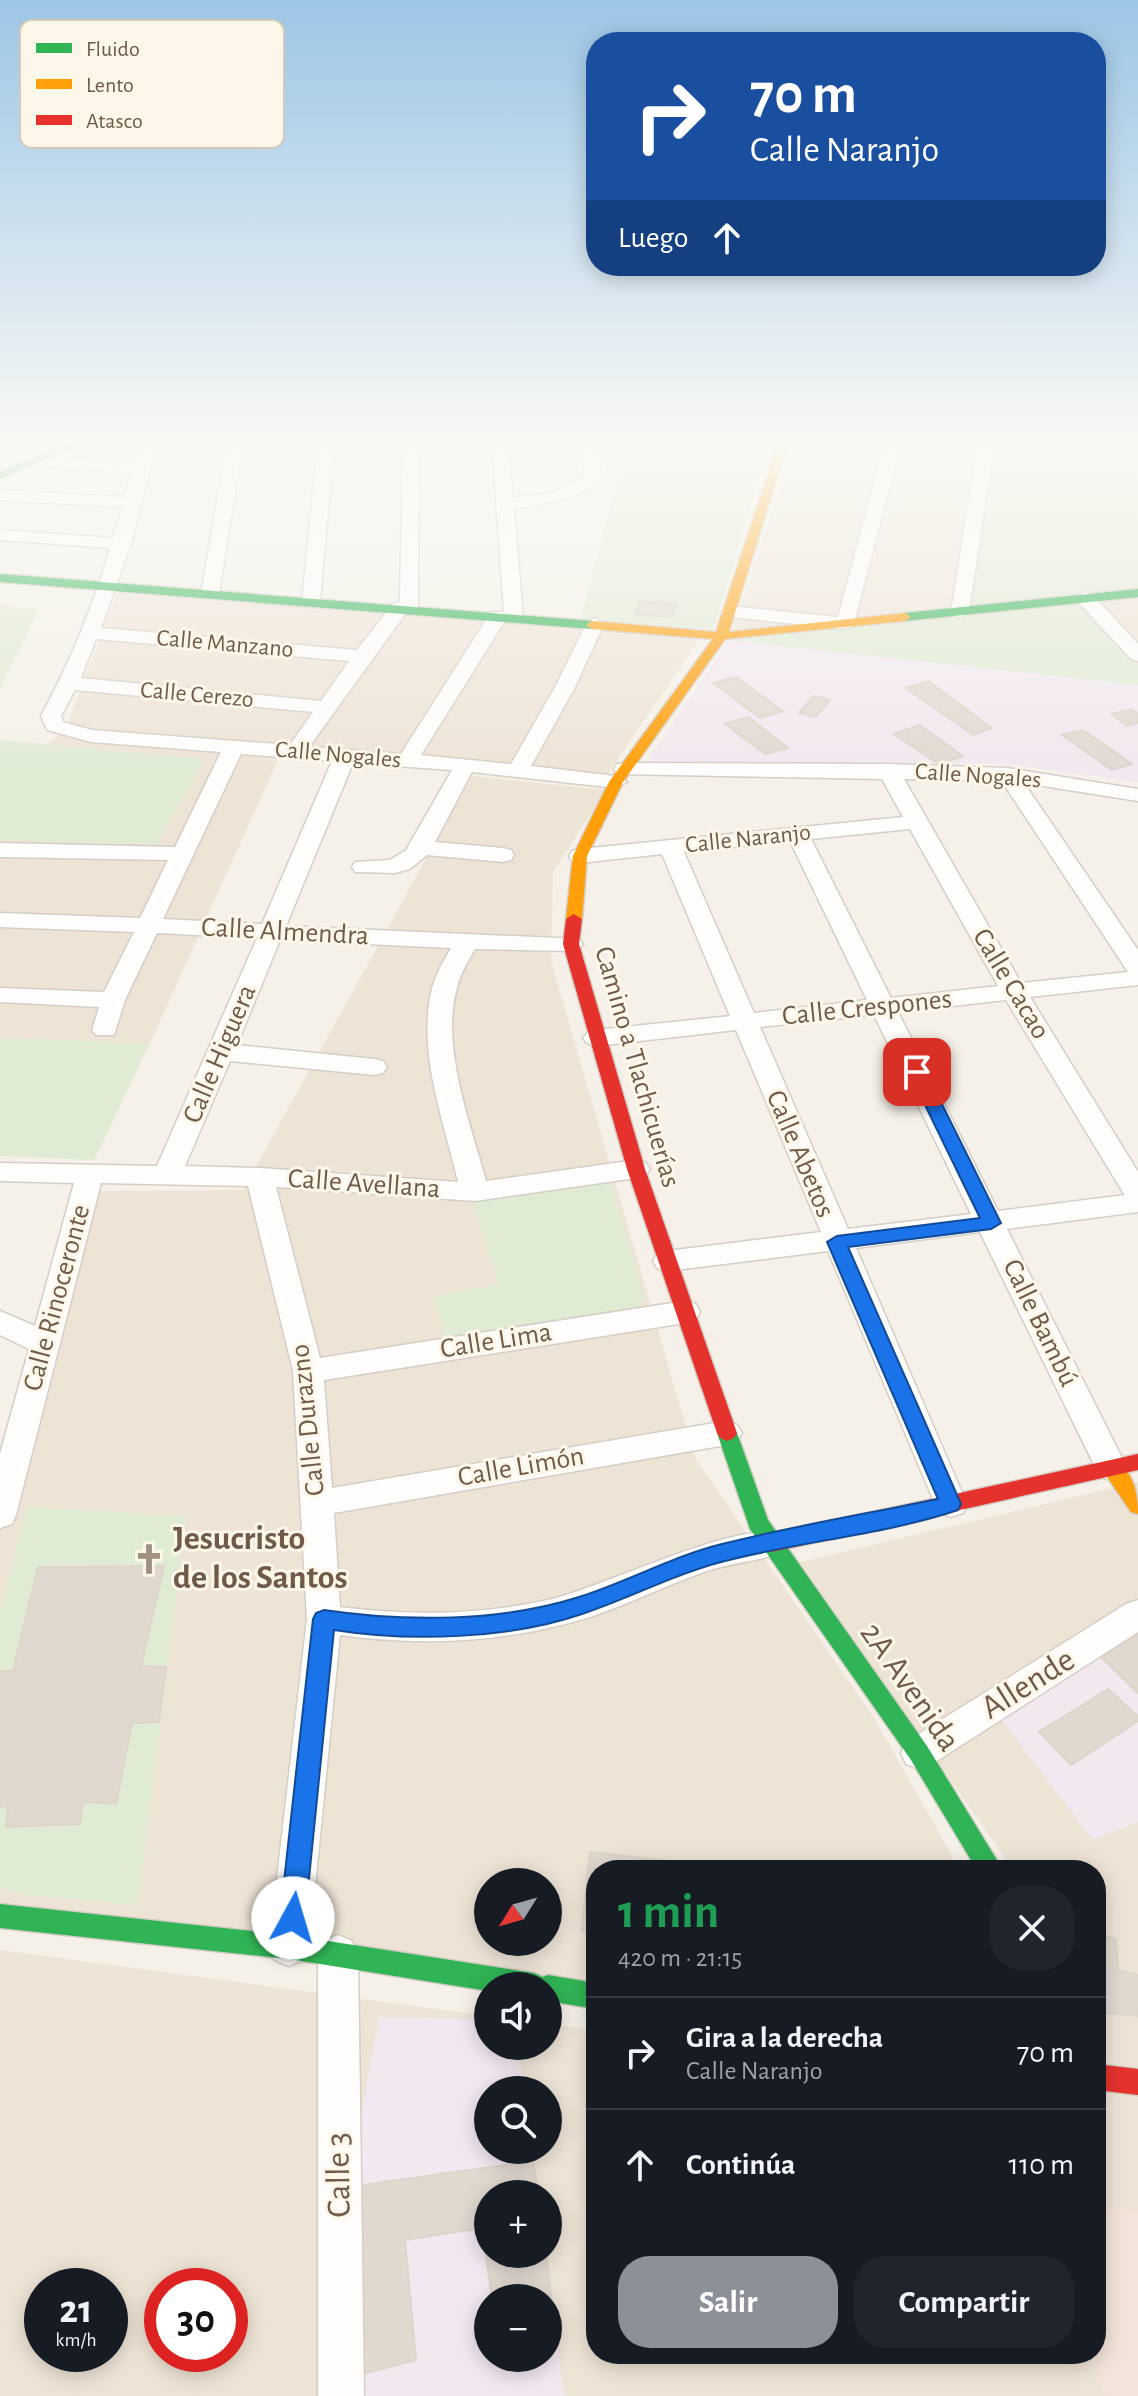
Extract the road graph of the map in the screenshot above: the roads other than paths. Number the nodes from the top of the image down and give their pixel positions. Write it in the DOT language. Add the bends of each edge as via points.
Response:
graph roads {
  1 [pos="119,555"];
  2 [pos="216,555"];
  3 [pos="315,555"];
  4 [pos="407,555"];
  5 [pos="505,555"];
  6 [pos="748,555"];
  7 [pos="862,555"];
  8 [pos="969,555"];
  9 [pos="0,578"];
  10 [pos="109,585"];
  11 [pos="210,593"];
  12 [pos="1138,593"];
  13 [pos="1085,598"];
  14 [pos="311,601"];
  15 [pos="405,608"];
  16 [pos="730,612"];
  17 [pos="960,612"];
  18 [pos="506,616"];
  19 [pos="843,623"];
  20 [pos="595,624"];
  21 [pos="88,633"];
  22 [pos="721,636"];
  23 [pos="1138,655"];
  24 [pos="362,656"];
  25 [pos="69,683"];
  26 [pos="325,707"];
  27 [pos="234,747"];
  28 [pos="296,751"];
  29 [pos="345,756"];
  30 [pos="407,761"];
  31 [pos="465,765"];
  32 [pos="888,770"];
  33 [pos="518,771"];
  34 [pos="1007,774"];
  35 [pos="621,776"];
  36 [pos="1138,795"];
  37 [pos="916,822"];
  38 [pos="797,834"];
  39 [pos="670,847"];
  40 [pos="421,848"];
  41 [pos="0,850"];
  42 [pos="182,854"];
  43 [pos="503,855"];
  44 [pos="580,856"];
  45 [pos="363,867"];
  46 [pos="0,920"];
  47 [pos="148,924"];
  48 [pos="270,930"];
  49 [pos="466,942"];
  50 [pos="571,944"];
  51 [pos="1138,968"];
  52 [pos="1138,978"];
  53 [pos="1014,992"];
  54 [pos="0,995"];
  55 [pos="113,1000"];
  56 [pos="884,1005"];
  57 [pos="746,1022"];
  58 [pos="105,1030"];
  59 [pos="596,1038"];
  60 [pos="223,1052"];
  61 [pos="374,1067"];
  62 [pos="636,1169"];
  63 [pos="0,1172"];
  64 [pos="90,1174"];
  65 [pos="167,1175"];
  66 [pos="260,1177"];
  67 [pos="475,1192"];
  68 [pos="1138,1194"];
  69 [pos="1138,1203"];
  70 [pos="991,1223"];
  71 [pos="837,1242"];
  72 [pos="667,1261"];
  73 [pos="685,1312"];
  74 [pos="0,1322"];
  75 [pos="44,1343"];
  76 [pos="308,1371"];
  77 [pos="726,1433"];
  78 [pos="1125,1465"];
  79 [pos="2,1497"];
  80 [pos="317,1503"];
  81 [pos="951,1504"];
  82 [pos="1138,1506"];
  83 [pos="772,1543"];
  84 [pos="1138,1614"];
  85 [pos="324,1619"];
  86 [pos="919,1753"];
  87 [pos="985,1860"];
  88 [pos="0,1916"];
  89 [pos="289,1947"];
  90 [pos="338,1954"];
  91 [pos="474,1976"];
  92 [pos="562,1990"];
  93 [pos="586,1994"];
  94 [pos="1106,2078"];
  95 [pos="1138,2082"];
  96 [pos="341,2396"];
  1 -- 10 [label="street"];
  2 -- 11 [label="street"];
  3 -- 14 [label="street"];
  4 -- 15 [label="street"];
  5 -- 18 [label="street"];
  6 -- 16 [label="street, Camino a Tlachicuerías"];
  7 -- 19 [label="street"];
  8 -- 17 [label="street"];
  9 -- 10 [label="street"];
  10 -- 11 [label="street"];
  10 -- 21 [label="street"];
  11 -- 14 [label="street"];
  12 -- 13 [label="street"];
  13 -- 17 [label="street"];
  13 -- 23 [label="street"];
  14 -- 15 [label="street"];
  15 -- 18 [label="street"];
  15 -- 24 [label="street"];
  16 -- 19 [label="street"];
  16 -- 22 [label="street, Camino a Tlachicuerías"];
  17 -- 19 [label="street"];
  18 -- 20 [label="street"];
  18 -- 30 [label="street"];
  19 -- 22 [label="street"];
  20 -- 22 [label="street"];
  20 -- 33 [label="street"];
  21 -- 24 [label="street, Calle Manzano"];
  21 -- 25 [label="street"];
  22 -- 35 [label="street, Camino a Tlachicuerías"];
  24 -- 26 [label="street"];
  25 -- 26 [label="street, Calle Cerezo"];
  25 -- 27 [label="street, Calle Nogales" via="51,716 60,729"];
  26 -- 28 [label="street"];
  27 -- 28 [label="street, Calle Nogales"];
  27 -- 42 [label="street"];
  28 -- 29 [label="street, Calle Nogales"];
  29 -- 30 [label="street, Calle Nogales"];
  29 -- 48 [label="street, Calle Higuera"];
  30 -- 31 [label="street, Calle Nogales"];
  31 -- 33 [label="street, Calle Nogales"];
  31 -- 40 [label="street"];
  32 -- 34 [label="street, Calle Nogales"];
  32 -- 35 [label="street, Calle Nogales"];
  32 -- 37 [label="street, Calle Cacao"];
  33 -- 35 [label="street, Calle Nogales"];
  34 -- 36 [label="street, Calle Nogales"];
  34 -- 51 [label="street"];
  35 -- 44 [label="street, Camino a Tlachicuerías"];
  37 -- 38 [label="street, Calle Naranjo"];
  37 -- 53 [label="street, Calle Cacao"];
  38 -- 39 [label="street, Calle Naranjo"];
  38 -- 56 [label="street, Calle Bambú"];
  39 -- 44 [label="street, Calle Naranjo"];
  39 -- 57 [label="street, Calle Abetos"];
  40 -- 43 [label="street"];
  40 -- 45 [label="street" via="398,868"];
  41 -- 42 [label="street"];
  42 -- 47 [label="street"];
  44 -- 50 [label="street, Camino a Tlachicuerías"];
  46 -- 47 [label="street, Calle Almendra"];
  47 -- 48 [label="street, Calle Almendra"];
  47 -- 55 [label="street"];
  48 -- 49 [label="street, Calle Almendra"];
  48 -- 60 [label="street, Calle Higuera"];
  49 -- 50 [label="street, Calle Almendra"];
  49 -- 67 [label="street" via="443,989 439,1014"];
  50 -- 59 [label="street, Camino a Tlachicuerías"];
  52 -- 53 [label="street, Calle Crespones"];
  53 -- 56 [label="street, Calle Crespones"];
  53 -- 68 [label="street, Calle Cacao"];
  54 -- 55 [label="street"];
  55 -- 58 [label="street"];
  56 -- 57 [label="street, Calle Crespones"];
  56 -- 70 [label="street, Calle Bambú"];
  57 -- 59 [label="street, Calle Crespones"];
  57 -- 71 [label="street, Calle Abetos"];
  59 -- 62 [label="street, Camino a Tlachicuerías"];
  60 -- 61 [label="street"];
  60 -- 65 [label="street, Calle Higuera"];
  62 -- 67 [label="street, Calle Avellana"];
  62 -- 72 [label="street, Camino a Tlachicuerías"];
  63 -- 64 [label="street, Calle Avellana"];
  64 -- 65 [label="street, Calle Avellana"];
  64 -- 75 [label="street, Calle Rinoceronte"];
  65 -- 66 [label="street, Calle Avellana"];
  66 -- 67 [label="street, Calle Avellana"];
  66 -- 76 [label="street, Calle Durazno"];
  69 -- 70 [label="street"];
  70 -- 71 [label="street"];
  70 -- 78 [label="street, Calle Bambú"];
  71 -- 72 [label="street"];
  71 -- 81 [label="street, Calle Abetos"];
  72 -- 73 [label="street, Camino a Tlachicuerías"];
  73 -- 76 [label="street, Calle Lima"];
  73 -- 77 [label="street, Camino a Tlachicuerías"];
  74 -- 75 [label="street"];
  75 -- 79 [label="street, Calle Rinoceronte"];
  76 -- 80 [label="street, Calle Durazno"];
  77 -- 80 [label="street, Calle Limón"];
  77 -- 83 [label="street, Camino a Tlachicuerías" via="758,1523"];
  78 -- 81 [label="street"];
  78 -- 82 [label="street"];
  80 -- 85 [label="street, Calle Durazno"];
  81 -- 83 [label="street"];
  83 -- 85 [label="street" via="710,1556 578,1607 513,1619 377,1628"];
  83 -- 86 [label="street, 2A Avenida"];
  84 -- 86 [label="street, Allende"];
  85 -- 89 [label="street, Calle Durazno"];
  86 -- 87 [label="street, 2A Avenida"];
  88 -- 89 [label="street"];
  89 -- 90 [label="street"];
  90 -- 91 [label="street"];
  90 -- 96 [label="street, Calle 3"];
  92 -- 93 [label="street"];
  94 -- 95 [label="street"];
}
